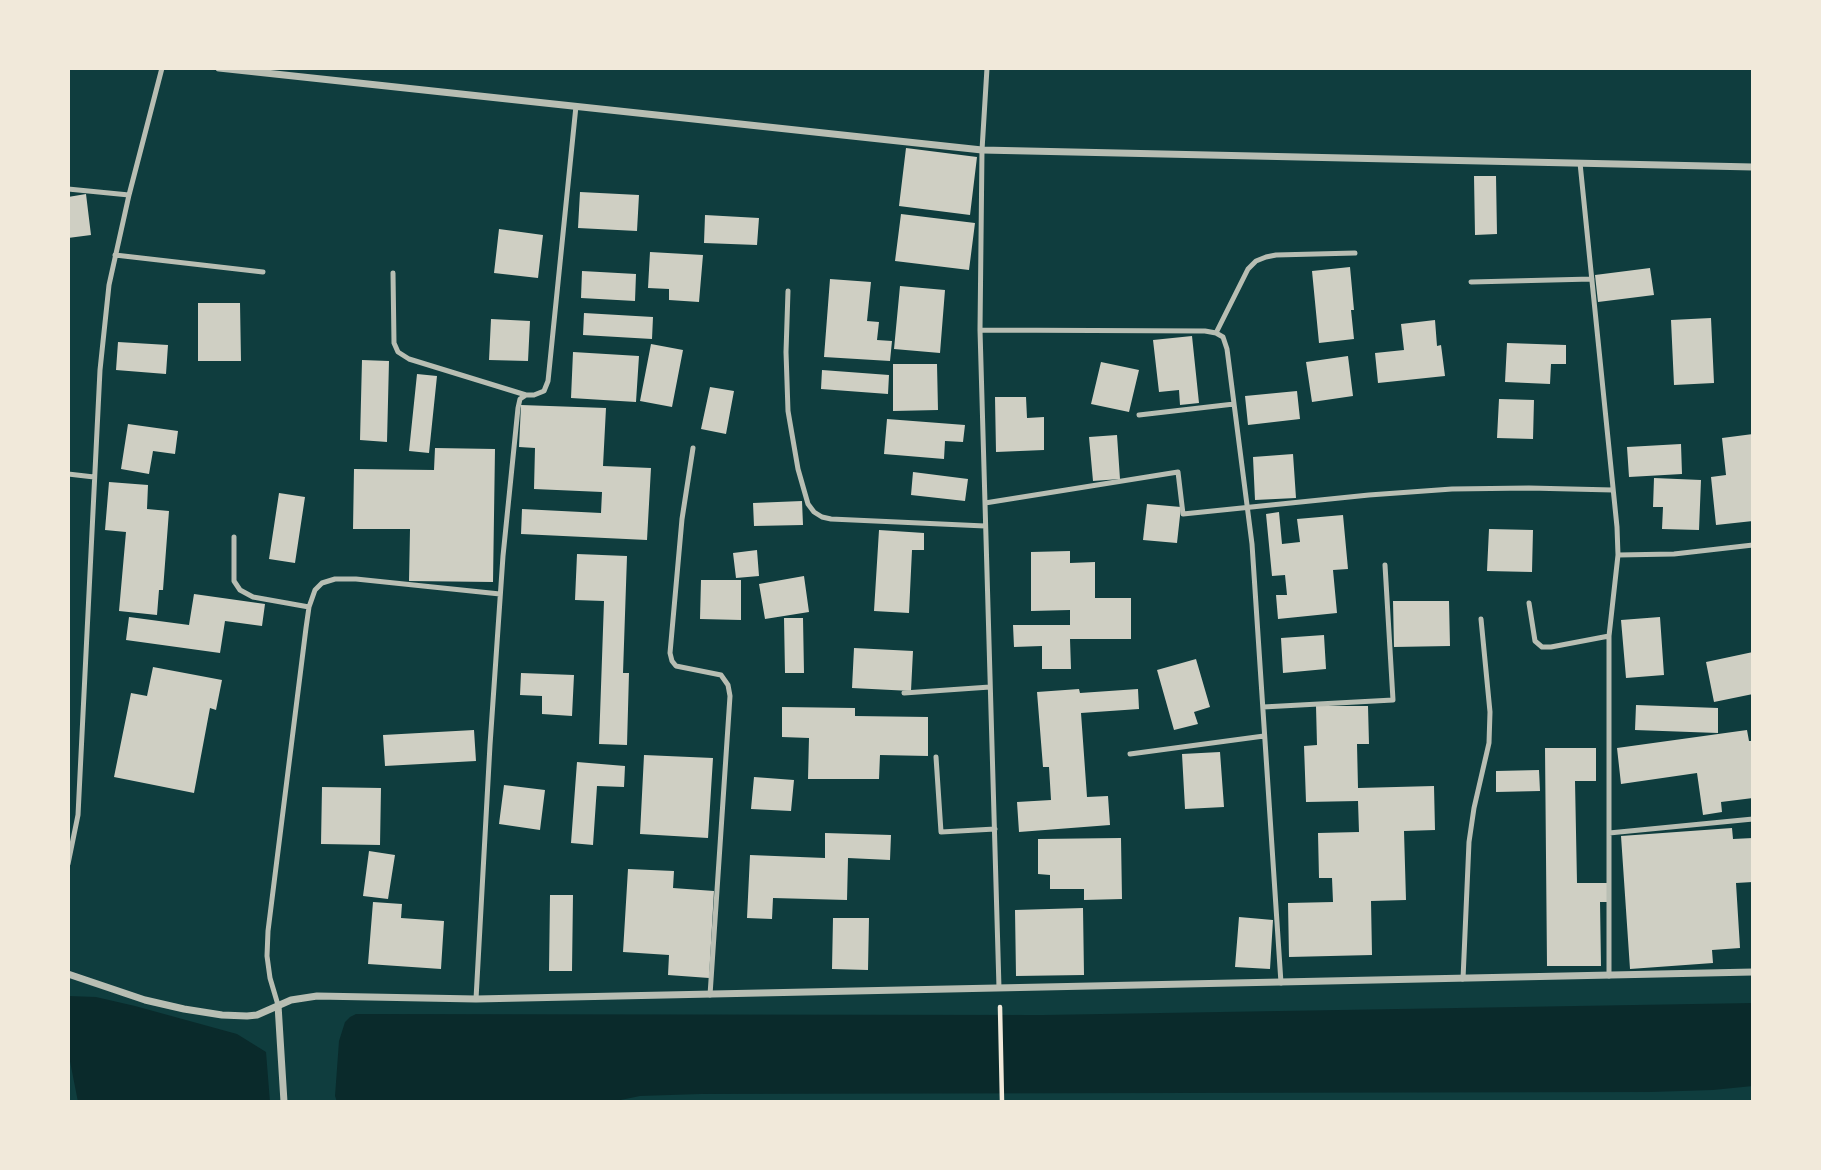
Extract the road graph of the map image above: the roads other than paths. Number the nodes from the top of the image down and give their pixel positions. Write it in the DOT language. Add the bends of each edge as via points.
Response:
graph roads {
  1 [pos="162,68"];
  2 [pos="219,68"];
  3 [pos="987,68"];
  4 [pos="576,106"];
  5 [pos="982,150"];
  6 [pos="1580,163"];
  7 [pos="1753,167"];
  8 [pos="68,189"];
  9 [pos="129,195"];
  10 [pos="1355,253"];
  11 [pos="115,255"];
  12 [pos="263,272"];
  13 [pos="393,273"];
  14 [pos="1592,279"];
  15 [pos="1471,282"];
  16 [pos="788,292"];
  17 [pos="980,330"];
  18 [pos="1216,333"];
  19 [pos="526,395"];
  20 [pos="1234,404"];
  21 [pos="1139,415"];
  22 [pos="693,448"];
  23 [pos="68,474"];
  24 [pos="94,477"];
  25 [pos="1613,490"];
  26 [pos="985,503"];
  27 [pos="1246,506"];
  28 [pos="985,526"];
  29 [pos="234,537"];
  30 [pos="1753,545"];
  31 [pos="1618,555"];
  32 [pos="1385,565"];
  33 [pos="500,594"];
  34 [pos="1530,603"];
  35 [pos="309,607"];
  36 [pos="1481,619"];
  37 [pos="1609,636"];
  38 [pos="990,687"];
  39 [pos="904,693"];
  40 [pos="1263,707"];
  41 [pos="1264,736"];
  42 [pos="1130,754"];
  43 [pos="936,757"];
  44 [pos="68,814"];
  45 [pos="78,815"];
  46 [pos="1753,819"];
  47 [pos="995,829"];
  48 [pos="1609,833"];
  49 [pos="68,864"];
  50 [pos="1753,972"];
  51 [pos="68,974"];
  52 [pos="1609,976"];
  53 [pos="1463,979"];
  54 [pos="1281,983"];
  55 [pos="999,988"];
  56 [pos="710,995"];
  57 [pos="476,999"];
  58 [pos="278,1005"];
  59 [pos="284,1102"];
  1 -- 9 [label="lane"];
  2 -- 4 [label="street"];
  3 -- 5 [label="lane"];
  4 -- 5 [label="street"];
  4 -- 19 [label="lane" via="548,381 544,391"];
  5 -- 6 [label="street"];
  5 -- 17 [label="lane"];
  6 -- 7 [label="street"];
  6 -- 14 [label="lane"];
  8 -- 9 [label="lane"];
  9 -- 11 [label="lane"];
  10 -- 18 [label="lane" via="1276,255 1256,261 1248,268"];
  11 -- 12 [label="lane"];
  11 -- 24 [label="lane" via="100,370"];
  13 -- 19 [label="lane" via="398,352"];
  14 -- 15 [label="lane"];
  14 -- 25 [label="lane"];
  16 -- 28 [label="lane" via="788,411 798,469 814,512 831,519"];
  17 -- 18 [label="lane"];
  17 -- 26 [label="lane"];
  18 -- 20 [label="lane" via="1223,337 1227,349"];
  19 -- 33 [label="lane" via="518,408"];
  20 -- 21 [label="lane"];
  20 -- 27 [label="lane"];
  22 -- 56 [label="lane" via="670,653 676,666 721,675 730,696"];
  23 -- 24 [label="lane"];
  24 -- 45 [label="lane"];
  25 -- 27 [label="lane" via="1452,489"];
  25 -- 31 [label="lane"];
  26 -- 27 [label="lane" via="1178,472 1183,513"];
  26 -- 28 [label="lane"];
  27 -- 40 [label="lane"];
  28 -- 38 [label="lane"];
  29 -- 35 [label="lane" via="234,581 240,590 253,597"];
  30 -- 31 [label="lane"];
  31 -- 37 [label="lane"];
  32 -- 40 [label="lane" via="1393,700"];
  33 -- 35 [label="lane" via="335,579 315,590"];
  33 -- 57 [label="lane"];
  34 -- 37 [label="lane" via="1535,641 1542,647"];
  35 -- 58 [label="lane" via="268,930 267,956"];
  36 -- 53 [label="lane" via="1489,743 1469,842"];
  37 -- 48 [label="lane"];
  38 -- 39 [label="lane"];
  38 -- 47 [label="lane"];
  40 -- 41 [label="lane"];
  41 -- 42 [label="lane"];
  41 -- 54 [label="lane"];
  43 -- 47 [label="lane" via="941,832"];
  44 -- 45 [label="lane"];
  45 -- 49 [label="lane"];
  46 -- 48 [label="lane"];
  47 -- 55 [label="lane"];
  48 -- 52 [label="lane"];
  50 -- 52 [label="street"];
  51 -- 58 [label="street" via="145,1000 222,1015 257,1015"];
  52 -- 53 [label="street"];
  53 -- 54 [label="street"];
  54 -- 55 [label="street"];
  55 -- 56 [label="street"];
  56 -- 57 [label="street"];
  57 -- 58 [label="street" via="317,996"];
  58 -- 59 [label="street"];
}
